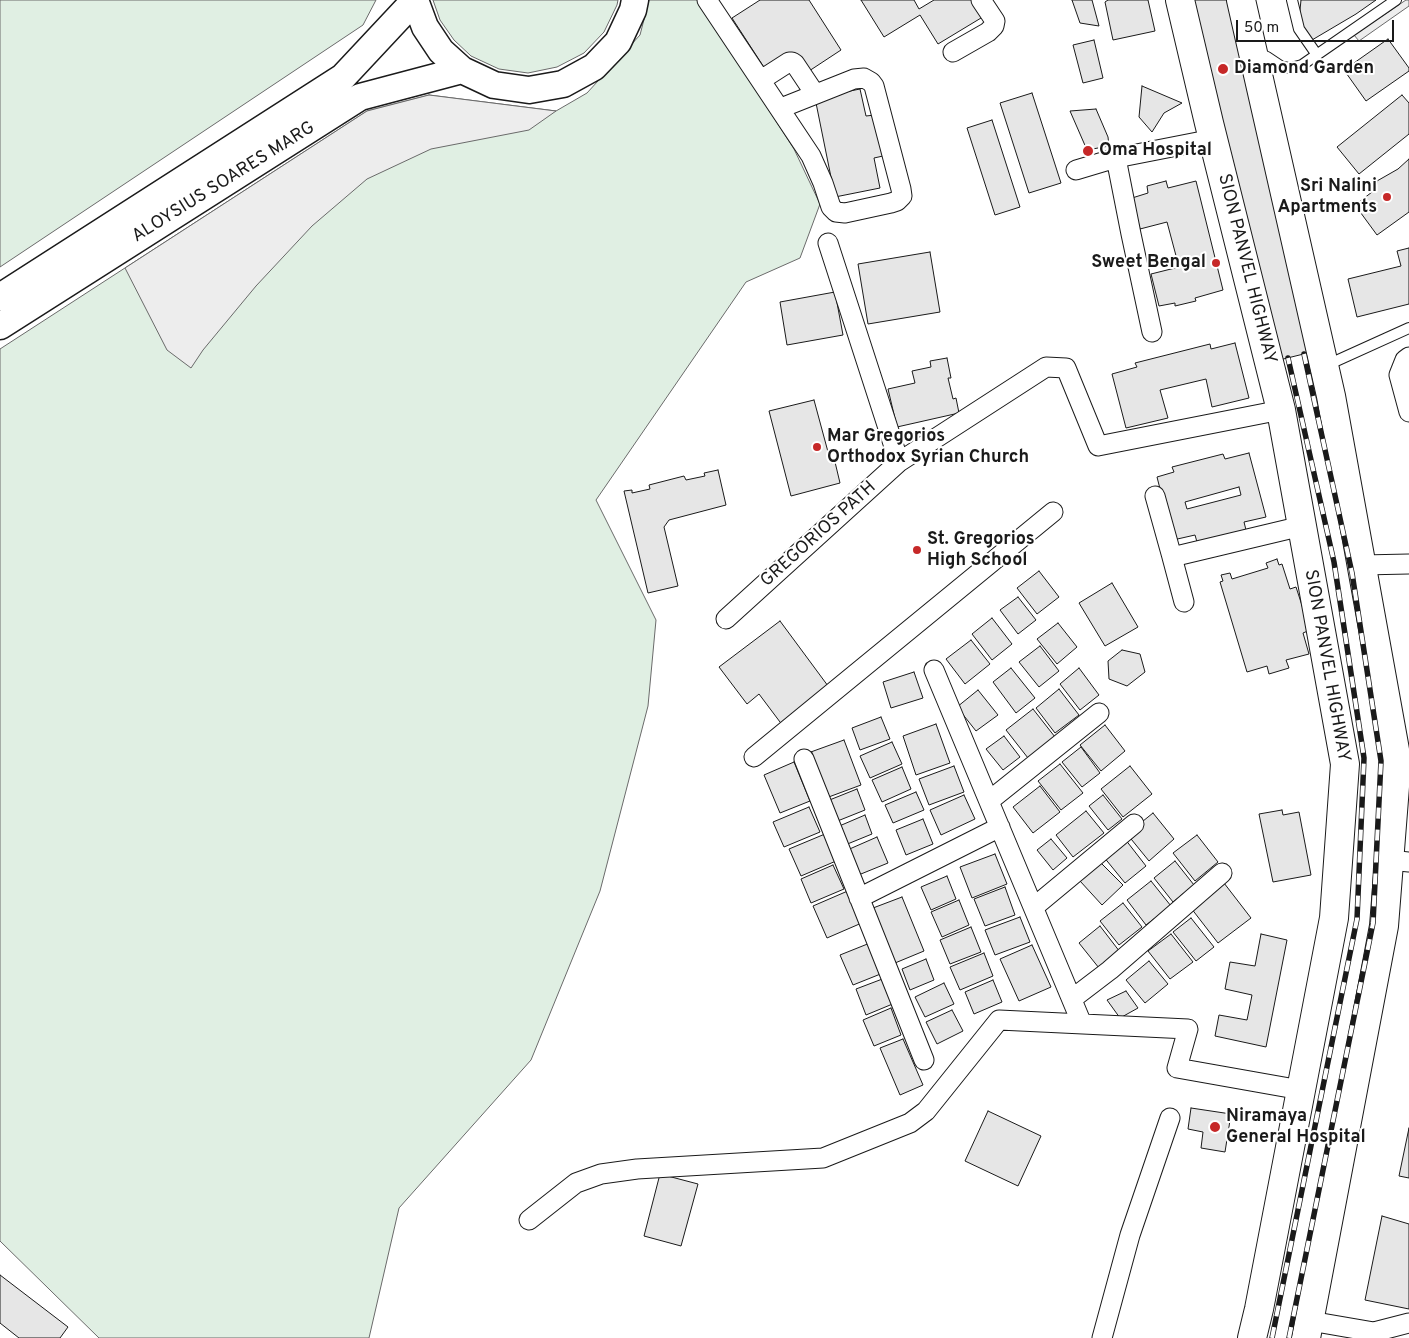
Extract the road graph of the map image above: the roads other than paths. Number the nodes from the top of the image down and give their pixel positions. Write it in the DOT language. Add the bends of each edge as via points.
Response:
graph roads {
  1 [pos="415,0"];
  2 [pos="635,0"];
  3 [pos="707,0"];
  4 [pos="981,0"];
  5 [pos="1180,0"];
  6 [pos="1241,0"];
  7 [pos="1292,0"];
  8 [pos="1396,0"];
  9 [pos="953,52"];
  10 [pos="1254,52"];
  11 [pos="1317,55"];
  12 [pos="462,70"];
  13 [pos="761,80"];
  14 [pos="815,94"];
  15 [pos="781,108"];
  16 [pos="1213,139"];
  17 [pos="1116,158"];
  18 [pos="1076,170"];
  19 [pos="828,243"];
  20 [pos="19,294"];
  21 [pos="0,326"];
  22 [pos="1409,328"];
  23 [pos="1152,332"];
  24 [pos="1409,357"];
  25 [pos="1324,367"];
  26 [pos="1281,410"];
  27 [pos="1409,412"];
  28 [pos="899,462"];
  29 [pos="1155,496"];
  30 [pos="1053,512"];
  31 [pos="1302,526"];
  32 [pos="1172,557"];
  33 [pos="1409,564"];
  34 [pos="1362,565"];
  35 [pos="1184,602"];
  36 [pos="726,619"];
  37 [pos="934,670"];
  38 [pos="1100,713"];
  39 [pos="754,758"];
  40 [pos="804,759"];
  41 [pos="989,801"];
  42 [pos="1134,824"];
  43 [pos="1000,827"];
  44 [pos="1399,861"];
  45 [pos="1222,873"];
  46 [pos="859,898"];
  47 [pos="1034,907"];
  48 [pos="1072,999"];
  49 [pos="1082,1024"];
  50 [pos="924,1060"];
  51 [pos="1301,1090"];
  52 [pos="1170,1118"];
  53 [pos="528,1220"];
  54 [pos="1409,1323"];
  55 [pos="1308,1330"];
  56 [pos="1102,1338"];
  57 [pos="1252,1338"];
  1 -- 12 [label="main road" via="425,27 441,51"];
  1 -- 20 [label="main road, ALOYSIUS SOARES MARG" via="343,77"];
  2 -- 12 [label="main road" via="618,42 594,67 563,84 529,90 511,88 494,85"];
  3 -- 13 [label="street"];
  4 -- 9 [label="street" via="994,26"];
  5 -- 16 [label="highway, SION PANVEL HIGHWAY"];
  6 -- 10 [label="highway"];
  7 -- 11 [label="lane" via="1299,29"];
  8 -- 11 [label="lane"];
  10 -- 11 [label="lane" via="1267,56 1282,67 1291,68"];
  10 -- 25 [label="highway"];
  12 -- 20 [label="main road, ALOYSIUS SOARES MARG" via="360,97"];
  13 -- 14 [label="street" via="792,62"];
  13 -- 15 [label="street"];
  14 -- 15 [label="street"];
  14 -- 15 [label="street" via="854,79 864,78 874,86 902,189 902,196 897,201 845,213 836,212 831,207 812,156"];
  16 -- 17 [label="street"];
  16 -- 26 [label="highway, SION PANVEL HIGHWAY"];
  17 -- 18 [label="street"];
  17 -- 23 [label="street"];
  19 -- 28 [label="street"];
  20 -- 21 [label="main road, ALOYSIUS SOARES MARG"];
  22 -- 25 [label="lane"];
  24 -- 27 [label="street" via="1399,375"];
  25 -- 34 [label="highway"];
  26 -- 28 [label="street, GREGORIOS PATH" via="1098,446 1066,368 1046,366"];
  26 -- 31 [label="highway, SION PANVEL HIGHWAY"];
  28 -- 36 [label="street, GREGORIOS PATH"];
  29 -- 32 [label="street"];
  30 -- 39 [label="street"];
  31 -- 32 [label="street"];
  31 -- 51 [label="highway, SION PANVEL HIGHWAY" via="1345,764 1334,918"];
  32 -- 35 [label="street"];
  33 -- 34 [label="street"];
  34 -- 44 [label="highway" via="1397,760"];
  37 -- 41 [label="street"];
  38 -- 41 [label="street"];
  40 -- 46 [label="street"];
  41 -- 43 [label="street"];
  42 -- 47 [label="street"];
  43 -- 46 [label="street"];
  43 -- 47 [label="street"];
  44 -- 55 [label="highway"];
  45 -- 48 [label="street"];
  46 -- 50 [label="street"];
  47 -- 48 [label="street"];
  48 -- 49 [label="street"];
  49 -- 51 [label="street" via="1188,1029 1177,1068"];
  49 -- 53 [label="street" via="999,1020 926,1111 910,1123 823,1158 601,1174 576,1183"];
  51 -- 57 [label="highway, SION PANVEL HIGHWAY"];
  52 -- 56 [label="street" via="1130,1235"];
  54 -- 55 [label="street" via="1374,1332"];
}
